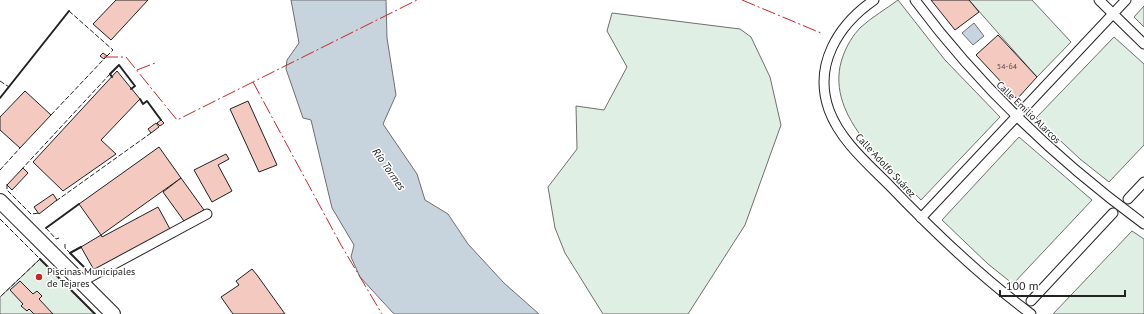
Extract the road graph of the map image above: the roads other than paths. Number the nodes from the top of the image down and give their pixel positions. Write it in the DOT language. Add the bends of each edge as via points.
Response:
graph roads {
  1 [pos="874,0"];
  2 [pos="915,0"];
  3 [pos="1099,0"];
  4 [pos="1126,0"];
  5 [pos="1112,14"];
  6 [pos="1144,44"];
  7 [pos="1016,117"];
  8 [pos="1144,182"];
  9 [pos="1128,199"];
  10 [pos="0,202"];
  11 [pos="1113,213"];
  12 [pos="207,214"];
  13 [pos="921,218"];
  14 [pos="1144,224"];
  15 [pos="81,282"];
  16 [pos="1031,301"];
  17 [pos="113,314"];
  18 [pos="1031,314"];
  1 -- 13 [label="street, Calle Adolfo Suárez" via="844,26 830,51 825,75 829,108 837,126 855,151"];
  2 -- 7 [label="street, Calle Emilio Alarcos" via="938,31"];
  3 -- 5 [label="street"];
  4 -- 5 [label="street"];
  5 -- 6 [label="street"];
  5 -- 7 [label="street"];
  7 -- 13 [label="street"];
  7 -- 14 [label="street, Calle Emilio Alarcos" via="1076,171"];
  8 -- 9 [label="street"];
  10 -- 15 [label="highway"];
  11 -- 16 [label="street"];
  12 -- 15 [label="street"];
  13 -- 18 [label="street, Calle Adolfo Suárez"];
  15 -- 17 [label="highway"];
}
